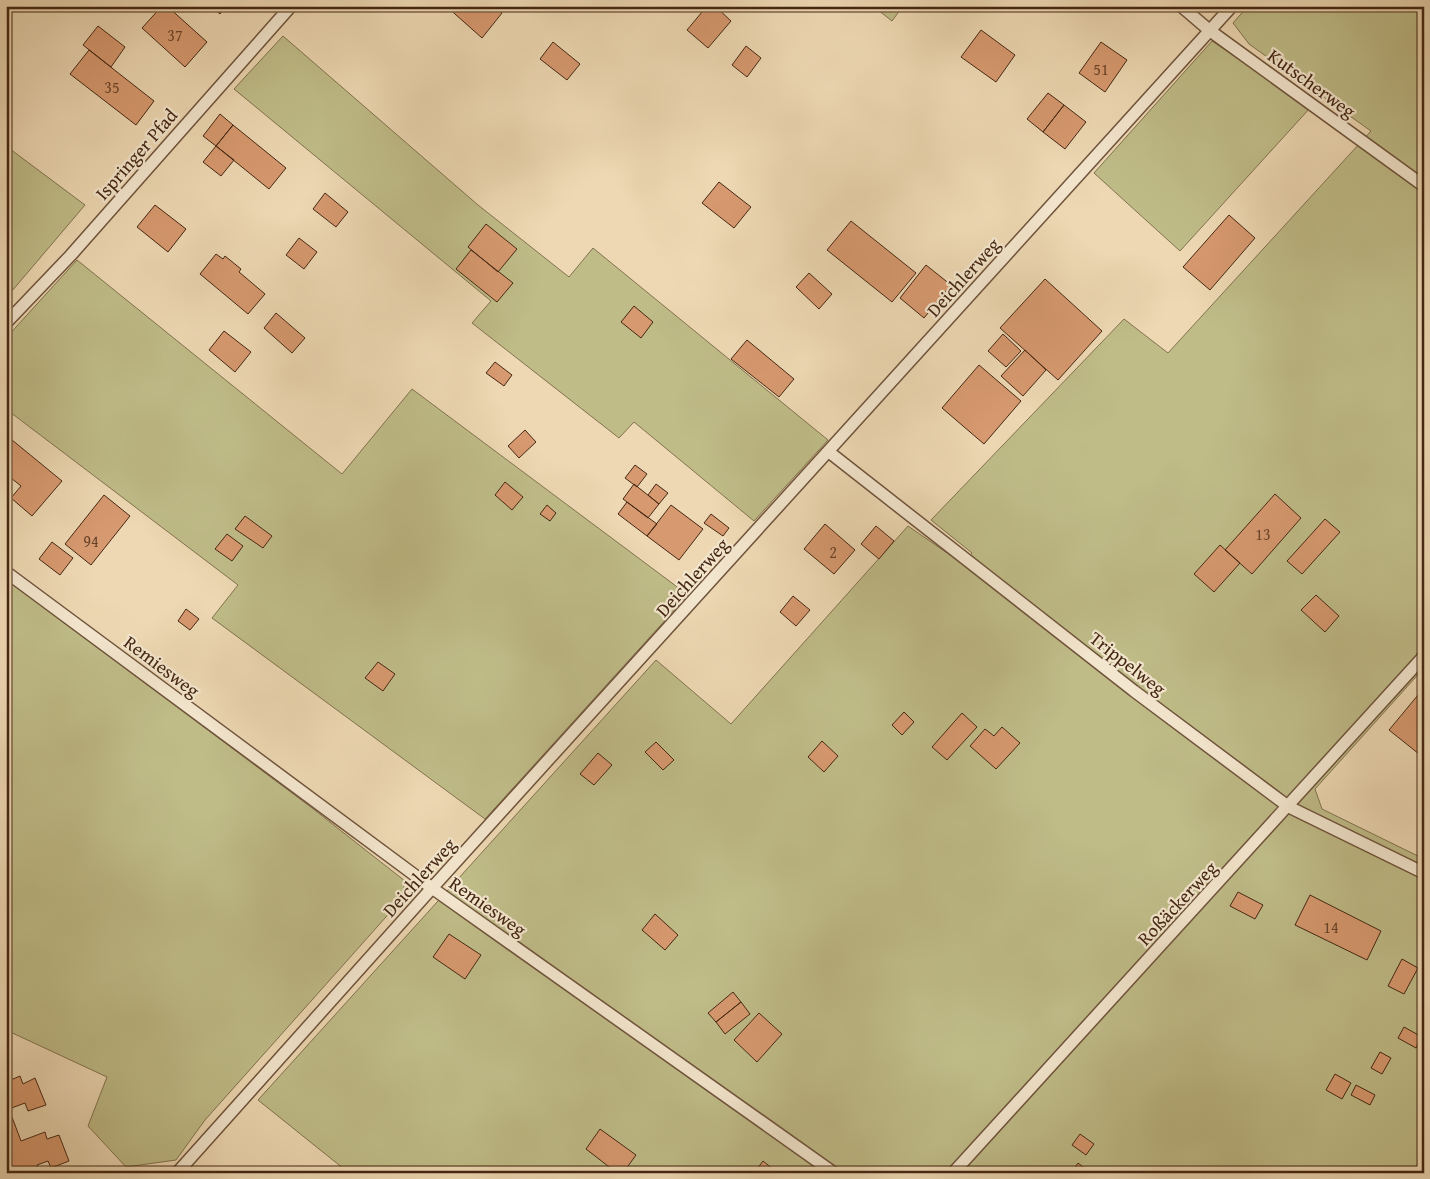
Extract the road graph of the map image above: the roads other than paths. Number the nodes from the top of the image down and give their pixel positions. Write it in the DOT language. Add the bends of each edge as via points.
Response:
graph roads {
  1 [pos="291,6"];
  2 [pos="1181,6"];
  3 [pos="1232,6"];
  4 [pos="1209,30"];
  5 [pos="1424,186"];
  6 [pos="6,323"];
  7 [pos="829,452"];
  8 [pos="6,572"];
  9 [pos="1424,656"];
  10 [pos="1289,806"];
  11 [pos="1424,873"];
  12 [pos="432,888"];
  13 [pos="180,1172"];
  14 [pos="834,1173"];
  15 [pos="954,1173"];
  1 -- 6 [label="lane, Ispringer Pfad" via="71,255"];
  2 -- 4 [label="lane, Kutscherweg"];
  3 -- 4 [label="lane, Deichlerweg"];
  4 -- 5 [label="lane, Kutscherweg"];
  4 -- 7 [label="lane, Deichlerweg"];
  7 -- 10 [label="lane, Trippelweg" via="1134,691"];
  7 -- 12 [label="lane, Deichlerweg"];
  8 -- 12 [label="lane, Remiesweg"];
  9 -- 10 [label="lane, Roßäckerweg"];
  10 -- 11 [label="lane, Trippelweg"];
  10 -- 15 [label="lane, Roßäckerweg"];
  12 -- 13 [label="lane, Deichlerweg"];
  12 -- 14 [label="lane, Remiesweg"];
}
